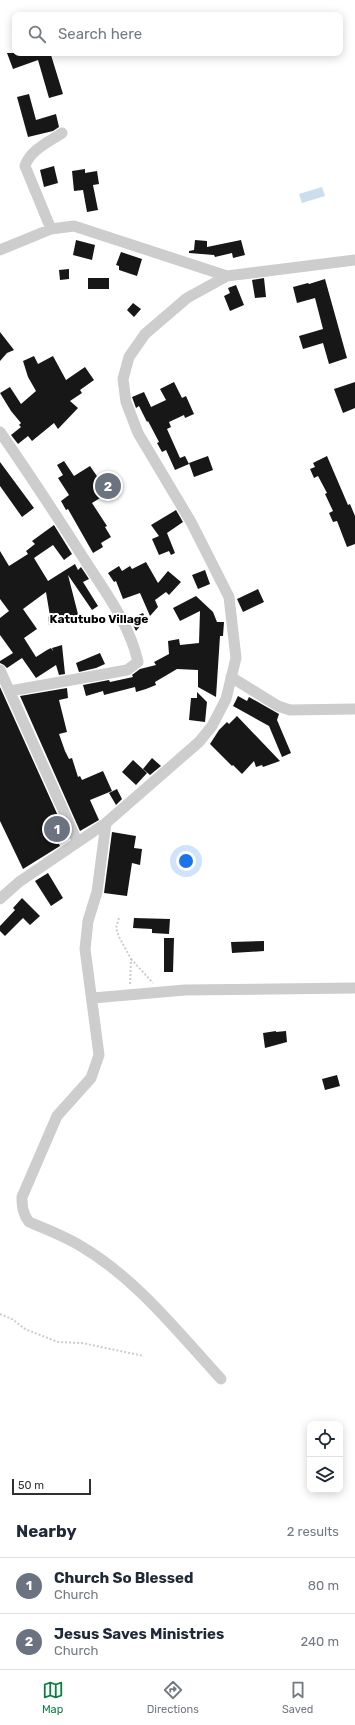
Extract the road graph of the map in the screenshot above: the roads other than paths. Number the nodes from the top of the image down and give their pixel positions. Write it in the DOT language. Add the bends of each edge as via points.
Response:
graph roads {
  1 [pos="62,133"];
  2 [pos="51,229"];
  3 [pos="0,250"];
  4 [pos="355,260"];
  5 [pos="227,276"];
  6 [pos="0,432"];
  7 [pos="0,670"];
  8 [pos="231,677"];
  9 [pos="10,691"];
  10 [pos="355,709"];
  11 [pos="106,823"];
  12 [pos="78,841"];
  13 [pos="0,899"];
  14 [pos="355,988"];
  15 [pos="93,998"];
  16 [pos="221,1379"];
  1 -- 2 [label="street" via="33,153 25,166"];
  2 -- 3 [label="street"];
  2 -- 5 [label="street" via="74,226"];
  4 -- 5 [label="street"];
  5 -- 8 [label="street" via="188,298 145,334 129,357 123,379 126,402 138,433 192,522 229,597 236,658"];
  6 -- 9 [label="street" via="46,498 122,618 136,650 138,662 127,670"];
  7 -- 9 [label="street"];
  8 -- 10 [label="street" via="278,706 290,710"];
  8 -- 11 [label="street" via="226,699 212,726 199,742"];
  9 -- 12 [label="street"];
  11 -- 12 [label="street"];
  11 -- 15 [label="street" via="97,892 88,921 85,949"];
  12 -- 13 [label="street" via="19,882"];
  14 -- 15 [label="street" via="161,991"];
  15 -- 16 [label="street" via="99,1055 91,1078 63,1108 54,1123 22,1197 25,1216 29,1222 79,1245 114,1269 145,1295"];
}
